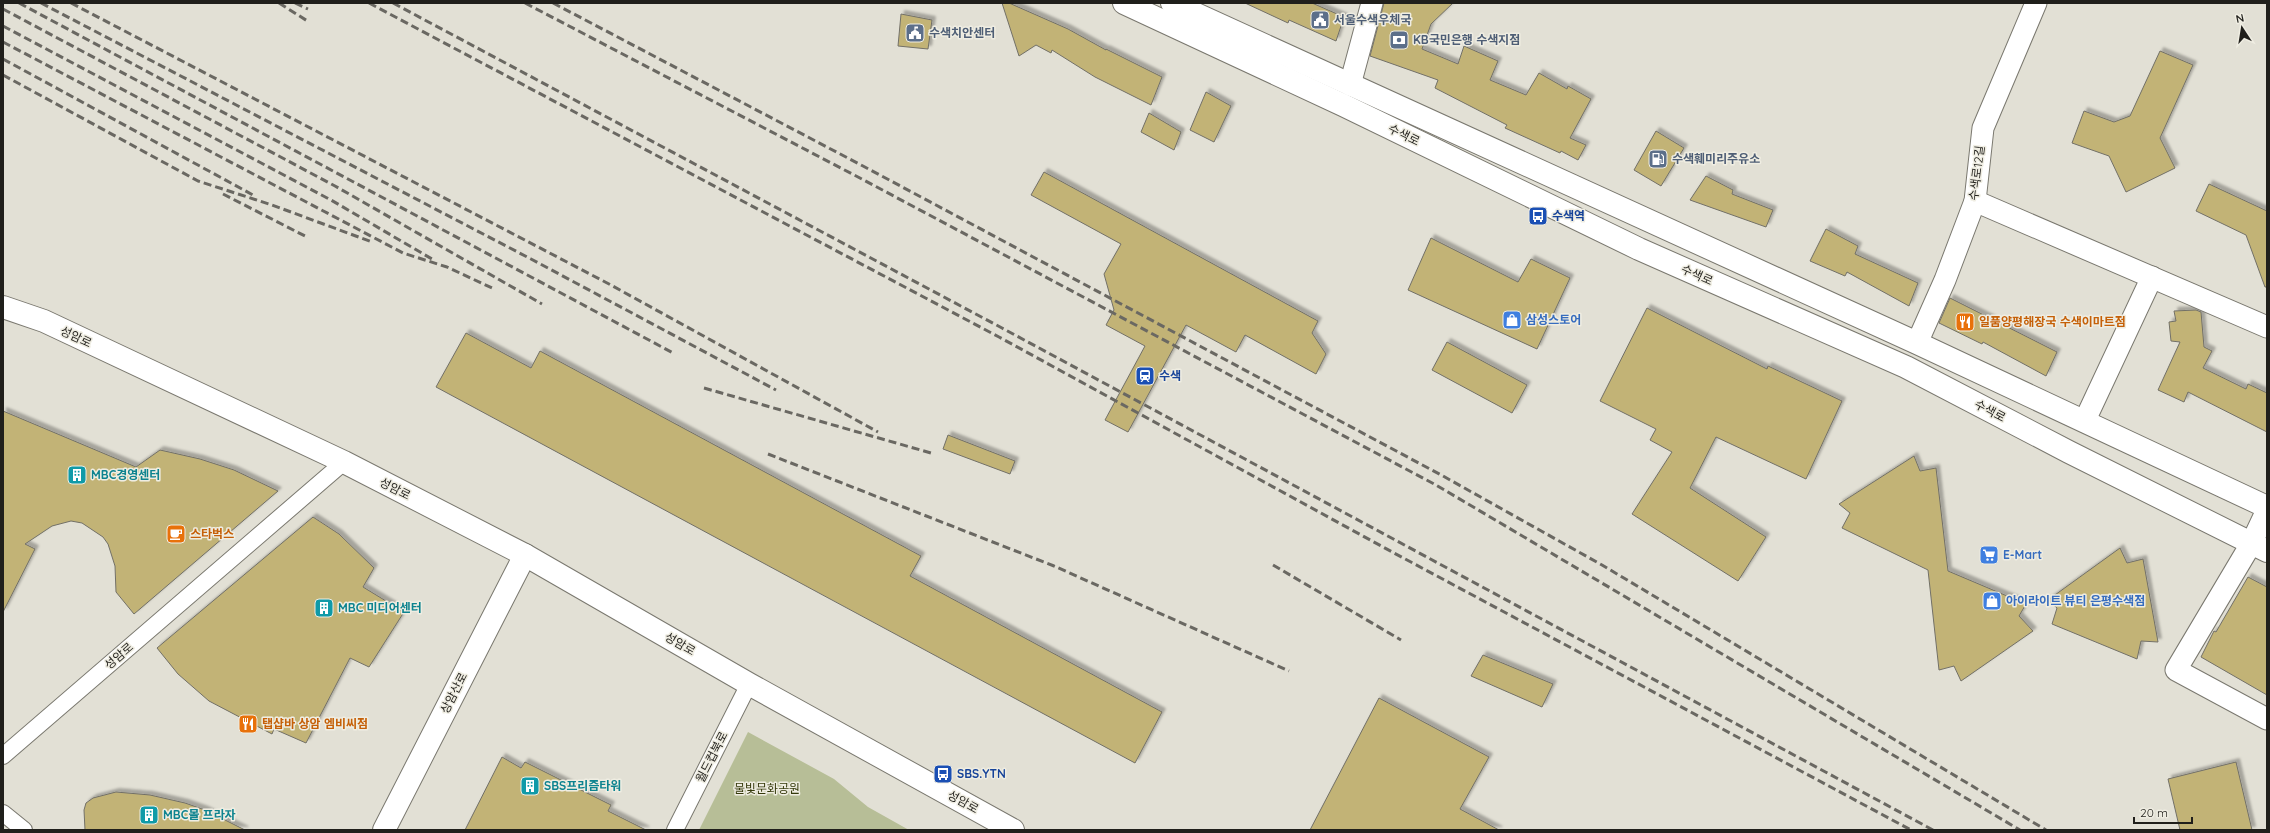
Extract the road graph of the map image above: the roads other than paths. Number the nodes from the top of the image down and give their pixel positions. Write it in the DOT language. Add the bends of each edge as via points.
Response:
graph roads {
  1 [pos="1124,3"];
  2 [pos="1172,3"];
  3 [pos="1372,3"];
  4 [pos="2036,3"];
  5 [pos="1195,8"];
  6 [pos="1350,85"];
  7 [pos="1975,201"];
  8 [pos="1725,256"];
  9 [pos="2152,277"];
  10 [pos="1714,283"];
  11 [pos="3,307"];
  12 [pos="2267,327"];
  13 [pos="1917,343"];
  14 [pos="2085,420"];
  15 [pos="344,462"];
  16 [pos="2267,508"];
  17 [pos="2259,547"];
  18 [pos="525,555"];
  19 [pos="749,684"];
  20 [pos="2267,719"];
  21 [pos="3,756"];
  22 [pos="3,812"];
  23 [pos="24,830"];
  24 [pos="384,830"];
  25 [pos="675,830"];
  26 [pos="1013,830"];
  1 -- 10 [label="main road, 수색로"];
  2 -- 5 [label="main road, 수색로"];
  3 -- 6 [label="street"];
  4 -- 7 [label="street, 수색로12길" via="1983,128"];
  5 -- 6 [label="main road, 수색로"];
  6 -- 8 [label="main road, 수색로"];
  7 -- 9 [label="street"];
  7 -- 13 [label="street, 수색로12길" via="1945,280"];
  8 -- 10 [label="main road" via="1712,262 1710,272"];
  8 -- 13 [label="main road, 수색로"];
  9 -- 12 [label="street"];
  9 -- 14 [label="street"];
  10 -- 17 [label="main road, 수색로" via="1906,367"];
  11 -- 15 [label="main road, 성암로" via="44,322"];
  13 -- 14 [label="main road, 수색로"];
  14 -- 16 [label="main road, 수색로"];
  15 -- 18 [label="main road, 성암로"];
  15 -- 21 [label="street, 성암로"];
  16 -- 17 [label="street"];
  17 -- 20 [label="street" via="2176,670"];
  18 -- 19 [label="main road, 성암로"];
  18 -- 24 [label="main road, 상암산로"];
  19 -- 25 [label="street, 월드컵북로"];
  19 -- 26 [label="main road, 성암로"];
  22 -- 23 [label="street"];
}
